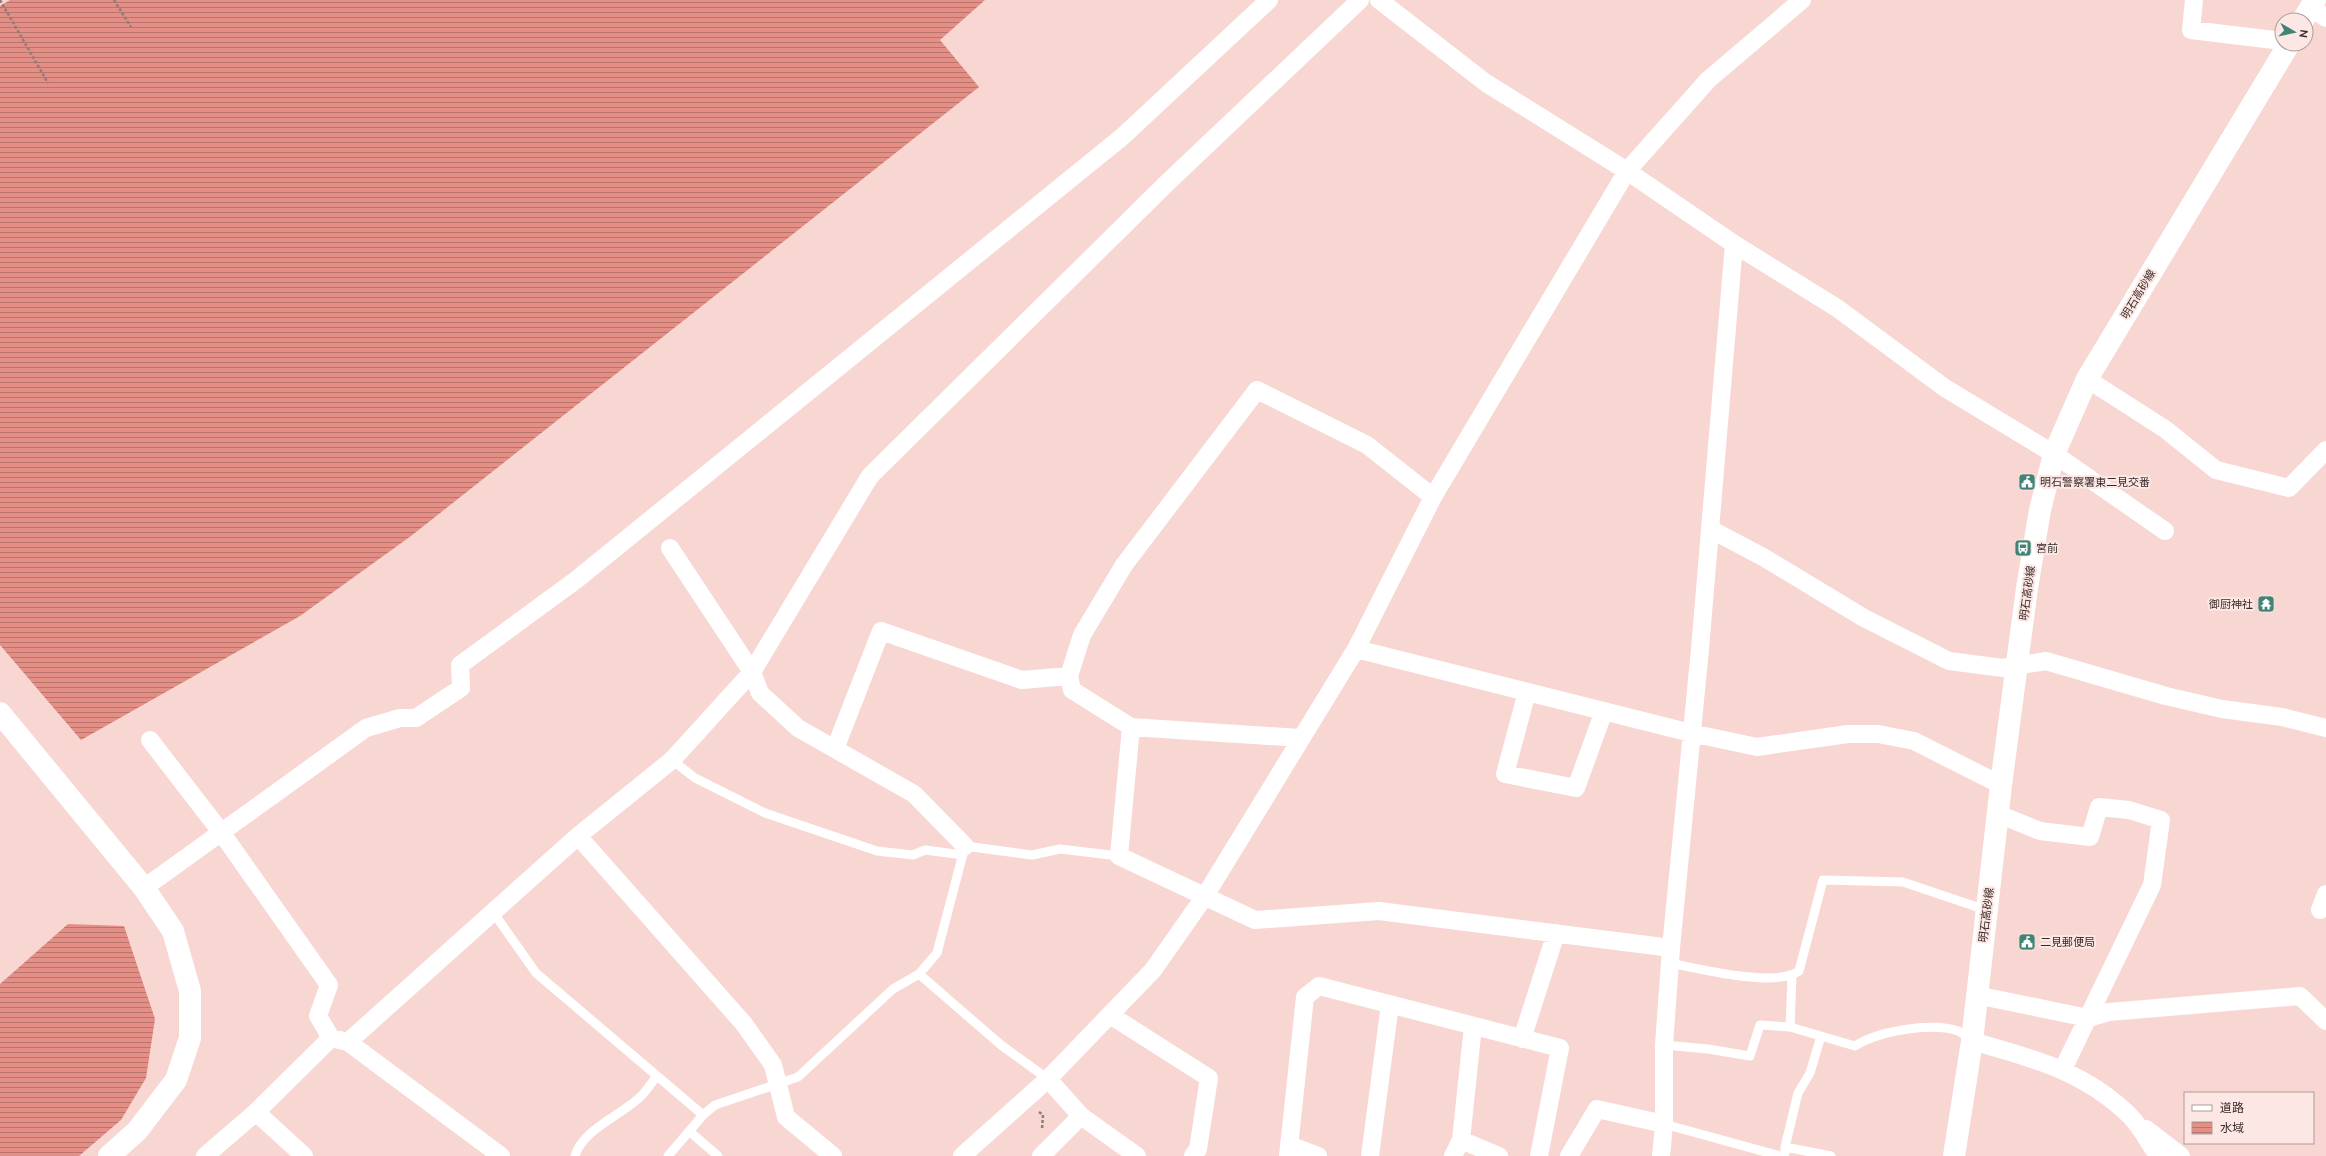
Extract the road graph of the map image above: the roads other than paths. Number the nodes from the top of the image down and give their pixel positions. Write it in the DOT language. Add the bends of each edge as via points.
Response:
graph roads {
  1 [pos="1269,0"];
  2 [pos="1360,0"];
  3 [pos="1379,0"];
  4 [pos="1802,0"];
  5 [pos="2194,0"];
  6 [pos="2274,40"];
  7 [pos="2284,52"];
  8 [pos="1627,170"];
  9 [pos="1734,244"];
  10 [pos="2087,379"];
  11 [pos="2326,450"];
  12 [pos="2054,454"];
  13 [pos="1432,497"];
  14 [pos="1710,529"];
  15 [pos="2166,531"];
  16 [pos="670,548"];
  17 [pos="1356,648"];
  18 [pos="2016,665"];
  19 [pos="752,672"];
  20 [pos="1069,676"];
  21 [pos="1527,692"];
  22 [pos="1604,711"];
  23 [pos="0,713"];
  24 [pos="1131,727"];
  25 [pos="2326,728"];
  26 [pos="1691,733"];
  27 [pos="1300,738"];
  28 [pos="150,740"];
  29 [pos="836,749"];
  30 [pos="672,760"];
  31 [pos="2001,785"];
  32 [pos="1998,814"];
  33 [pos="221,832"];
  34 [pos="578,836"];
  35 [pos="964,850"];
  36 [pos="1119,856"];
  37 [pos="144,888"];
  38 [pos="1205,896"];
  39 [pos="1986,910"];
  40 [pos="493,912"];
  41 [pos="1556,933"];
  42 [pos="1671,955"];
  43 [pos="919,974"];
  44 [pos="1792,976"];
  45 [pos="1976,996"];
  46 [pos="1390,1004"];
  47 [pos="1110,1015"];
  48 [pos="2088,1018"];
  49 [pos="2326,1021"];
  50 [pos="1473,1026"];
  51 [pos="1790,1027"];
  52 [pos="1821,1036"];
  53 [pos="1522,1039"];
  54 [pos="340,1040"];
  55 [pos="1972,1041"];
  56 [pos="1664,1045"];
  57 [pos="2063,1069"];
  58 [pos="657,1076"];
  59 [pos="1048,1079"];
  60 [pos="777,1085"];
  61 [pos="256,1112"];
  62 [pos="703,1115"];
  63 [pos="1081,1116"];
  64 [pos="2131,1117"];
  65 [pos="1664,1124"];
  66 [pos="689,1131"];
  67 [pos="1461,1140"];
  68 [pos="1289,1150"];
  69 [pos="1785,1152"];
  70 [pos="109,1156"];
  71 [pos="205,1156"];
  72 [pos="304,1156"];
  73 [pos="501,1156"];
  74 [pos="576,1156"];
  75 [pos="668,1156"];
  76 [pos="718,1156"];
  77 [pos="833,1156"];
  78 [pos="962,1156"];
  79 [pos="1042,1156"];
  80 [pos="1137,1156"];
  81 [pos="1193,1156"];
  82 [pos="1318,1156"];
  83 [pos="1370,1156"];
  84 [pos="1453,1156"];
  85 [pos="1499,1156"];
  86 [pos="1539,1156"];
  87 [pos="1569,1156"];
  88 [pos="1661,1156"];
  89 [pos="1780,1156"];
  90 [pos="1831,1156"];
  91 [pos="1954,1156"];
  92 [pos="2158,1156"];
  93 [pos="2181,1156"];
  1 -- 33 [label="street" via="1116,142 576,580 460,665 461,688 416,718 400,718 366,728"];
  2 -- 19 [label="street" via="1168,182 870,476"];
  3 -- 8 [label="street" via="1486,83"];
  4 -- 8 [label="street" via="1708,80"];
  5 -- 6 [label="street" via="2191,30"];
  7 -- 10 [label="main road, 明石高砂線"];
  8 -- 9 [label="street"];
  8 -- 13 [label="street"];
  9 -- 12 [label="street" via="1836,308 1945,388"];
  9 -- 14 [label="street"];
  10 -- 11 [label="street" via="2165,429 2216,470 2290,488"];
  10 -- 12 [label="main road, 明石高砂線"];
  12 -- 15 [label="street"];
  12 -- 18 [label="main road, 明石高砂線" via="2040,510"];
  13 -- 17 [label="street"];
  13 -- 20 [label="street" via="1367,445 1257,390 1124,566 1082,635"];
  14 -- 18 [label="street" via="1763,557 1864,618 1949,661 2003,668"];
  14 -- 26 [label="street"];
  16 -- 19 [label="street"];
  17 -- 21 [label="street"];
  17 -- 27 [label="street"];
  18 -- 25 [label="street" via="2046,660 2166,696 2222,709 2282,717"];
  18 -- 31 [label="main road, 明石高砂線"];
  19 -- 29 [label="street" via="760,693 798,728"];
  19 -- 30 [label="street"];
  20 -- 24 [label="street" via="1072,690"];
  20 -- 29 [label="street" via="1022,680 881,631"];
  21 -- 22 [label="street"];
  21 -- 22 [label="street" via="1505,774 1576,788"];
  22 -- 26 [label="street"];
  23 -- 37 [label="main road"];
  24 -- 27 [label="street"];
  24 -- 36 [label="street"];
  26 -- 31 [label="street" via="1758,747 1848,734 1878,734 1914,741"];
  26 -- 42 [label="street"];
  27 -- 38 [label="street"];
  28 -- 33 [label="street"];
  29 -- 35 [label="street" via="914,794"];
  30 -- 34 [label="street"];
  30 -- 35 [label="lane" via="695,778 765,813 877,851 913,855 925,850"];
  31 -- 32 [label="main road, 明石高砂線"];
  32 -- 39 [label="main road, 明石高砂線"];
  32 -- 48 [label="street" via="2040,831 2090,837 2099,807 2129,810 2161,820 2152,885"];
  33 -- 37 [label="street"];
  33 -- 54 [label="street" via="329,985 318,1016"];
  34 -- 40 [label="street"];
  34 -- 60 [label="street" via="744,1024 773,1065"];
  35 -- 36 [label="lane" via="1032,855 1060,849"];
  35 -- 43 [label="lane" via="937,953"];
  36 -- 38 [label="street"];
  37 -- 70 [label="main road" via="173,931 190,991 190,1038 176,1080 137,1131"];
  38 -- 41 [label="street" via="1255,920 1379,911"];
  38 -- 47 [label="street" via="1153,970"];
  39 -- 44 [label="lane" via="1903,882 1823,880 1799,971"];
  39 -- 45 [label="main road, 明石高砂線"];
  40 -- 54 [label="street"];
  40 -- 58 [label="lane" via="536,973"];
  41 -- 42 [label="street"];
  41 -- 53 [label="street"];
  42 -- 44 [label="lane" via="1721,974"];
  42 -- 56 [label="street"];
  43 -- 59 [label="lane" via="1001,1045"];
  43 -- 60 [label="lane" via="892,989 798,1078"];
  44 -- 51 [label="lane"];
  45 -- 48 [label="street"];
  45 -- 55 [label="main road, 明石高砂線"];
  46 -- 50 [label="street"];
  46 -- 68 [label="street" via="1318,986 1305,997"];
  46 -- 83 [label="street"];
  47 -- 59 [label="street"];
  47 -- 81 [label="street" via="1209,1078 1198,1149"];
  48 -- 49 [label="street" via="2109,1012 2300,996"];
  48 -- 57 [label="street"];
  50 -- 53 [label="street"];
  50 -- 67 [label="street"];
  51 -- 52 [label="lane"];
  51 -- 56 [label="lane" via="1760,1025 1750,1056"];
  52 -- 55 [label="lane" via="1855,1046 1864,1040 1903,1029 1939,1028 1959,1031"];
  52 -- 69 [label="lane" via="1810,1073 1798,1093"];
  53 -- 86 [label="street" via="1560,1048"];
  54 -- 61 [label="street"];
  54 -- 73 [label="street"];
  55 -- 57 [label="street"];
  55 -- 91 [label="main road, 明石高砂線"];
  56 -- 65 [label="street"];
  57 -- 64 [label="street" via="2102,1090"];
  58 -- 62 [label="lane"];
  58 -- 74 [label="lane" via="639,1098 597,1128 577,1149"];
  59 -- 63 [label="street"];
  59 -- 78 [label="street"];
  60 -- 62 [label="lane" via="715,1105"];
  60 -- 77 [label="street" via="786,1117"];
  61 -- 71 [label="street"];
  61 -- 72 [label="street"];
  62 -- 66 [label="lane"];
  63 -- 79 [label="street"];
  63 -- 80 [label="street"];
  64 -- 92 [label="street"];
  64 -- 93 [label="street"];
  65 -- 87 [label="street" via="1597,1109"];
  65 -- 88 [label="street"];
  65 -- 89 [label="lane"];
  66 -- 75 [label="lane"];
  66 -- 76 [label="lane"];
  67 -- 84 [label="street"];
  67 -- 85 [label="street"];
  68 -- 82 [label="street"];
  69 -- 90 [label="lane"];
}
